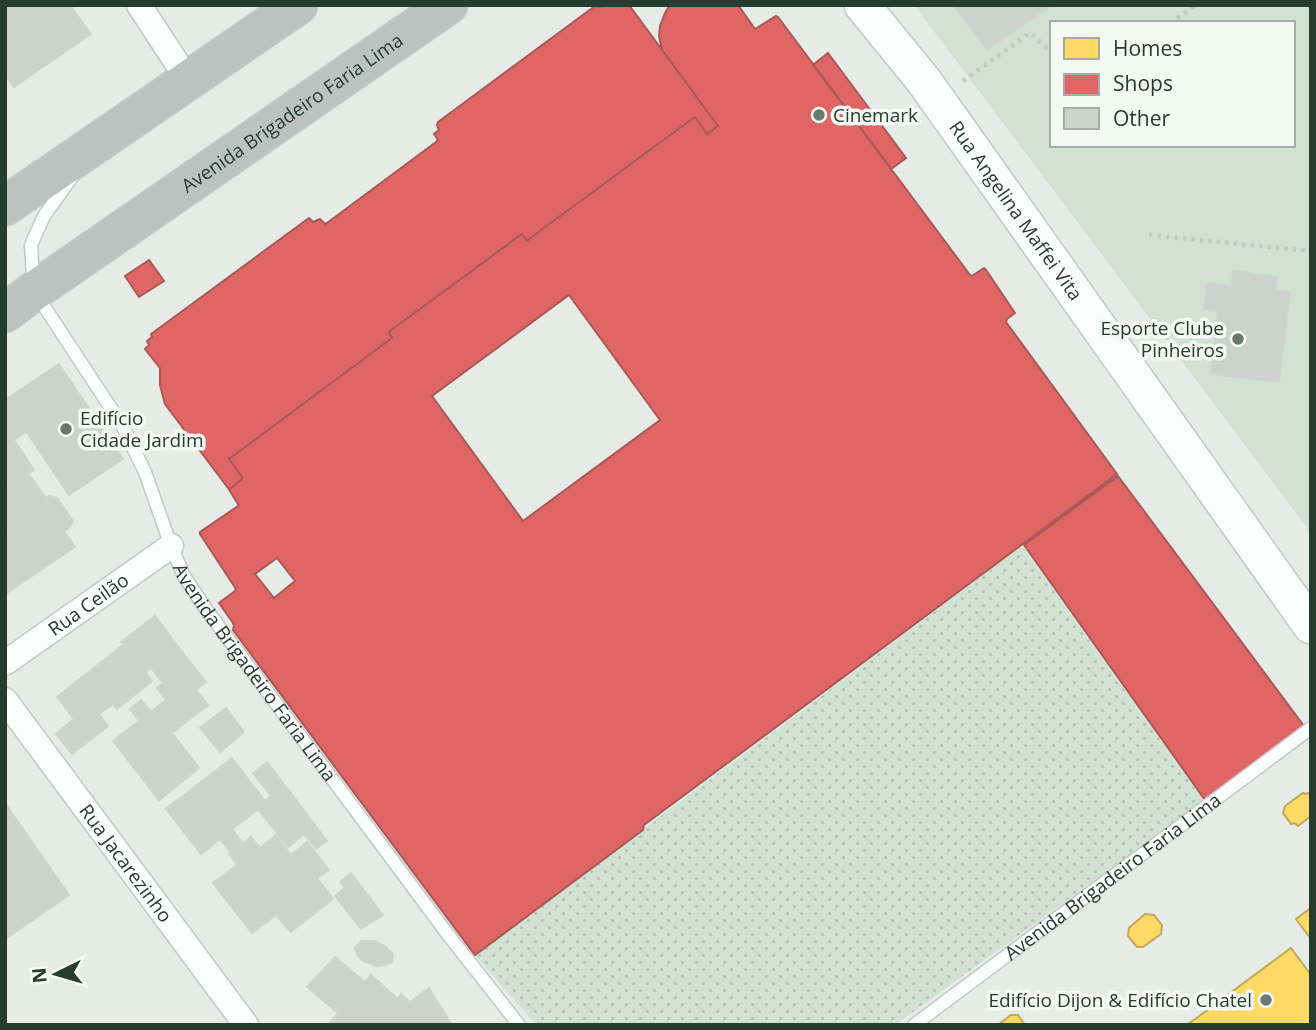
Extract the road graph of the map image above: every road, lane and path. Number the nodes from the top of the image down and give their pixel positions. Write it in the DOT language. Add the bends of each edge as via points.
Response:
graph roads {
  1 [pos="139,5"];
  2 [pos="298,5"];
  3 [pos="448,5"];
  4 [pos="862,5"];
  5 [pos="1196,5"];
  6 [pos="1173,21"];
  7 [pos="1050,50"];
  8 [pos="188,80"];
  9 [pos="937,100"];
  10 [pos="106,136"];
  11 [pos="5,206"];
  12 [pos="1149,234"];
  13 [pos="1311,251"];
  14 [pos="20,302"];
  15 [pos="171,546"];
  16 [pos="1311,626"];
  17 [pos="5,663"];
  18 [pos="5,701"];
  19 [pos="1311,728"];
  20 [pos="246,1025"];
  21 [pos="519,1025"];
  22 [pos="914,1025"];
  1 -- 8 [label="street"];
  2 -- 8 [label="highway, Avenida Brigadeiro Faria Lima"];
  3 -- 14 [label="highway, Avenida Brigadeiro Faria Lima"];
  4 -- 9 [label="street, Rua Angelina Maffei Vita"];
  5 -- 6 [label="path"];
  7 -- 9 [label="path" via="1030,33"];
  8 -- 10 [label="highway, Avenida Brigadeiro Faria Lima"];
  9 -- 16 [label="street, Rua Angelina Maffei Vita"];
  10 -- 11 [label="highway, Avenida Brigadeiro Faria Lima"];
  10 -- 14 [label="lane, Avenida Brigadeiro Faria Lima" via="44,216 31,245"];
  12 -- 13 [label="path"];
  14 -- 15 [label="lane, Avenida Brigadeiro Faria Lima" via="122,425 145,472"];
  15 -- 17 [label="street, Rua Ceilão"];
  15 -- 21 [label="lane, Avenida Brigadeiro Faria Lima" via="205,609"];
  18 -- 20 [label="street, Rua Jacarezinho"];
  19 -- 22 [label="lane, Avenida Brigadeiro Faria Lima"];
}
